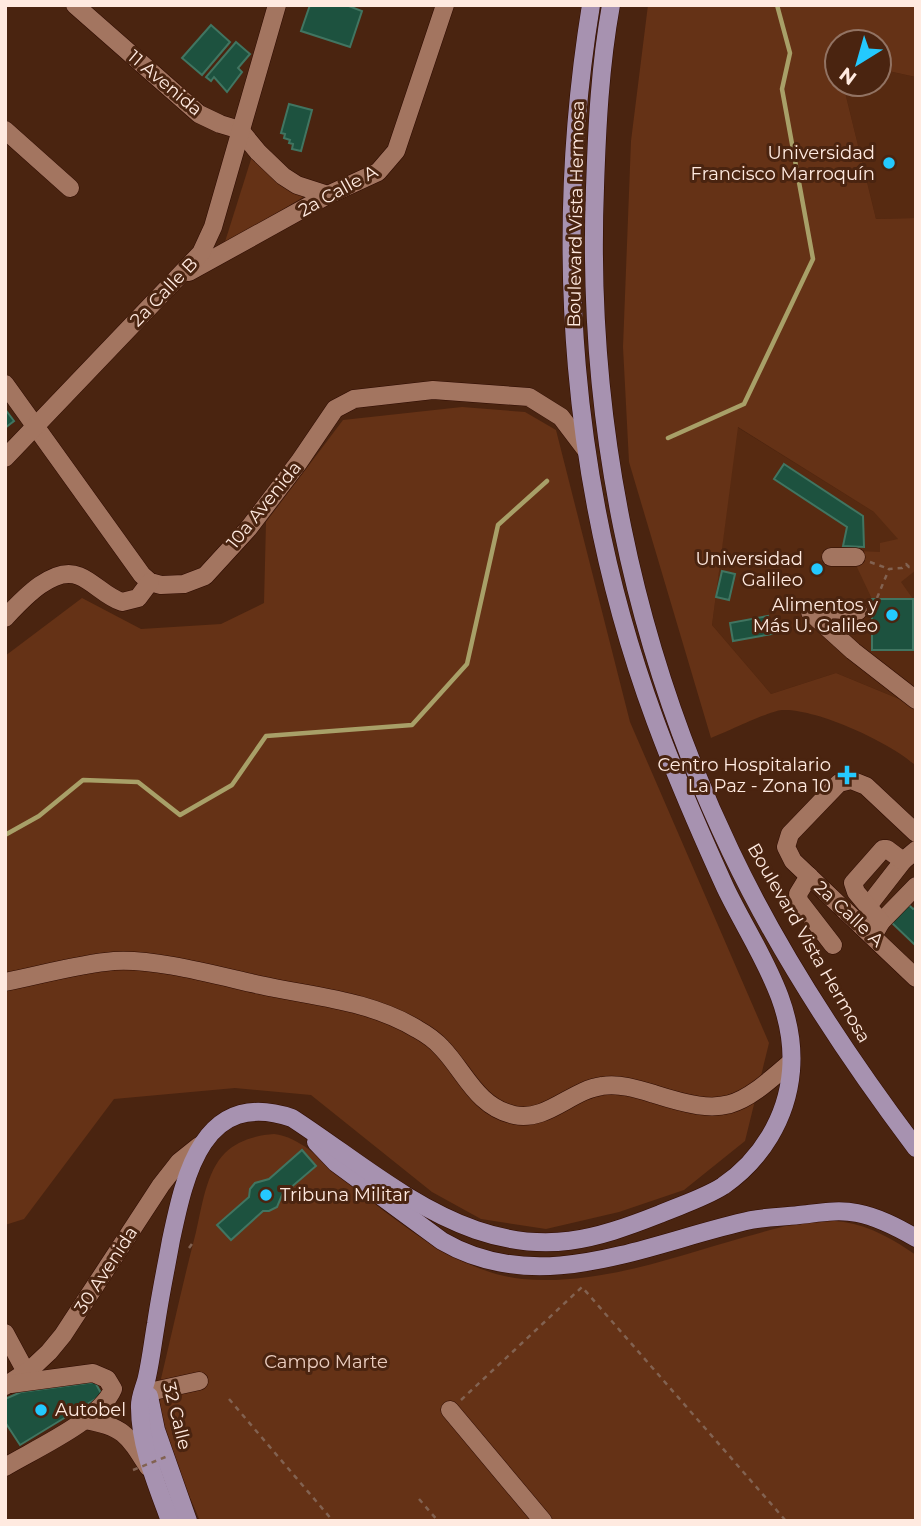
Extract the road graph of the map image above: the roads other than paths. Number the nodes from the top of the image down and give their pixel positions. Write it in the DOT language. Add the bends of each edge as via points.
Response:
graph roads {
  1 [pos="75,5"];
  2 [pos="277,5"];
  3 [pos="445,5"];
  4 [pos="591,5"];
  5 [pos="611,5"];
  6 [pos="5,130"];
  7 [pos="240,130"];
  8 [pos="70,188"];
  9 [pos="328,195"];
  10 [pos="177,279"];
  11 [pos="5,384"];
  12 [pos="35,427"];
  13 [pos="586,450"];
  14 [pos="5,458"];
  15 [pos="831,557"];
  16 [pos="856,557"];
  17 [pos="150,582"];
  18 [pos="858,611"];
  19 [pos="5,618"];
  20 [pos="916,700"];
  21 [pos="916,833"];
  22 [pos="909,856"];
  23 [pos="808,876"];
  24 [pos="916,886"];
  25 [pos="868,906"];
  26 [pos="877,929"];
  27 [pos="833,945"];
  28 [pos="916,978"];
  29 [pos="5,982"];
  30 [pos="791,1062"];
  31 [pos="292,1118"];
  32 [pos="199,1146"];
  33 [pos="916,1148"];
  34 [pos="916,1238"];
  35 [pos="5,1333"];
  36 [pos="26,1372"];
  37 [pos="199,1381"];
  38 [pos="148,1385"];
  39 [pos="6,1386"];
  40 [pos="450,1410"];
  41 [pos="85,1420"];
  42 [pos="5,1467"];
  43 [pos="156,1480"];
  44 [pos="170,1521"];
  45 [pos="188,1521"];
  46 [pos="543,1521"];
  1 -- 7 [label="street, 11 Avenida" via="199,114"];
  2 -- 7 [label="street, 2a Calle B"];
  3 -- 9 [label="street, 2a Calle A" via="396,151 378,172"];
  4 -- 13 [label="main road, Boulevard Vista Hermosa" via="576,107 570,215 574,341"];
  5 -- 33 [label="main road, Boulevard Vista Hermosa" via="599,89 594,312 610,469 645,626 696,772 747,881 833,1030"];
  6 -- 8 [label="street"];
  7 -- 9 [label="street, 11 Avenida" via="283,176"];
  7 -- 10 [label="street, 2a Calle B" via="213,228 201,253"];
  9 -- 10 [label="street, 2a Calle A"];
  10 -- 12 [label="street, 2a Calle B"];
  11 -- 12 [label="street"];
  12 -- 14 [label="street, 2a Calle B"];
  12 -- 17 [label="street"];
  13 -- 17 [label="street, 10a Avenida" via="561,417 529,397 433,390 354,399 335,409 248,529 205,576 184,584"];
  13 -- 30 [label="main road, Boulevard Vista Hermosa" via="623,622 653,716 691,812 778,990 791,1042"];
  15 -- 16 [label="street"];
  17 -- 19 [label="street" via="138,598 122,602 79,576 61,574 24,598"];
  18 -- 20 [label="street" via="829,609 815,616"];
  21 -- 23 [label="street, 2a Calle A" via="866,786 851,780 839,783 790,834 790,854"];
  22 -- 25 [label="street"];
  22 -- 25 [label="street" via="883,849 853,883"];
  23 -- 26 [label="street, 2a Calle A"];
  23 -- 27 [label="street" via="799,901"];
  24 -- 26 [label="street"];
  25 -- 26 [label="street"];
  26 -- 28 [label="street, 2a Calle A"];
  29 -- 30 [label="street" via="130,961 338,999 416,1028 443,1048 485,1101 526,1116 605,1085 712,1108 730,1105 761,1089"];
  30 -- 31 [label="main road, Boulevard Vista Hermosa" via="787,1093 770,1138 723,1186 619,1230 563,1243 517,1241 453,1221 420,1205"];
  31 -- 32 [label="main road" via="266,1112 240,1115 217,1127"];
  31 -- 34 [label="main road" via="336,1163 394,1207 442,1241 481,1259 533,1267 590,1263 753,1220 841,1211 873,1216"];
  32 -- 36 [label="street, 30 Avenida" via="161,1185 63,1335"];
  32 -- 38 [label="main road" via="165,1268"];
  35 -- 36 [label="street"];
  36 -- 39 [label="street, 30 Avenida"];
  37 -- 38 [label="street"];
  38 -- 43 [label="main road, 32 Calle" via="139,1404 141,1429"];
  38 -- 45 [label="main road, 32 Calle" via="156,1430"];
  39 -- 41 [label="street" via="102,1375 113,1389 104,1405"];
  40 -- 46 [label="street"];
  41 -- 42 [label="street"];
  41 -- 43 [label="street" via="126,1433"];
  43 -- 44 [label="main road, 32 Calle"];
}
